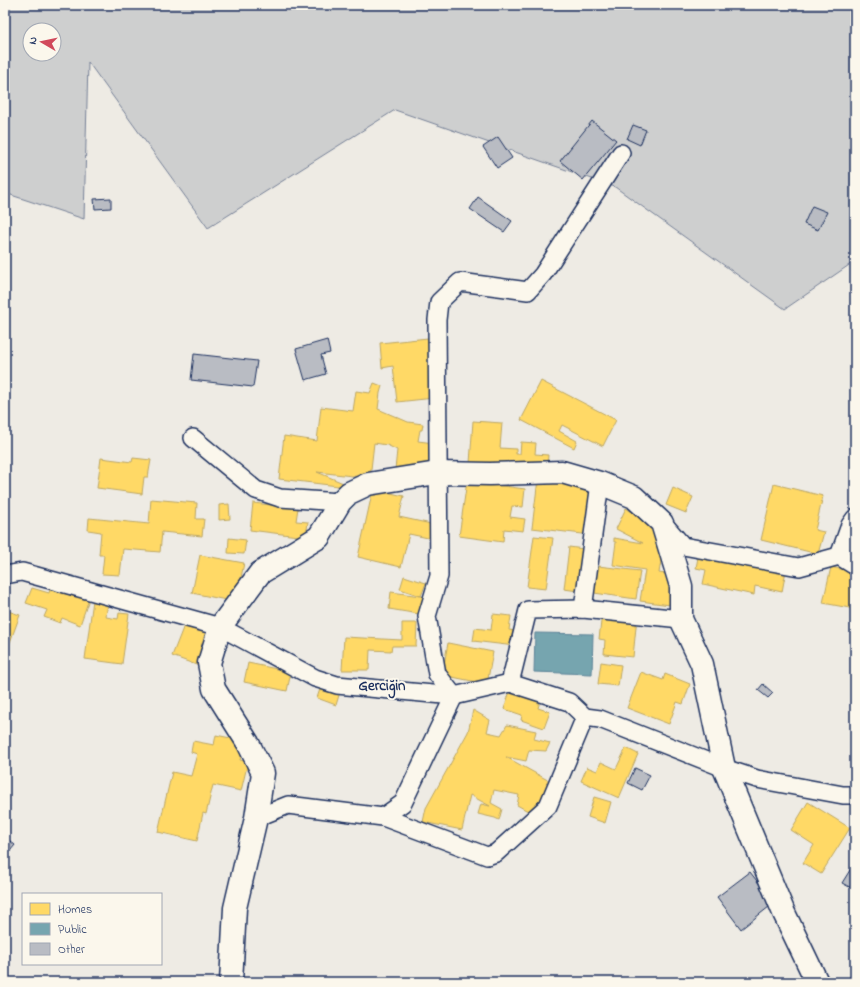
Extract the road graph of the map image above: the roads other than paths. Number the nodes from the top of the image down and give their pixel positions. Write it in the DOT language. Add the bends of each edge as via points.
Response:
graph roads {
  1 [pos="621,153"];
  2 [pos="193,438"];
  3 [pos="438,473"];
  4 [pos="600,483"];
  5 [pos="340,502"];
  6 [pos="855,518"];
  7 [pos="662,523"];
  8 [pos="839,556"];
  9 [pos="855,566"];
  10 [pos="5,575"];
  11 [pos="583,609"];
  12 [pos="681,619"];
  13 [pos="220,627"];
  14 [pos="510,684"];
  15 [pos="454,696"];
  16 [pos="585,716"];
  17 [pos="724,768"];
  18 [pos="855,795"];
  19 [pos="383,817"];
  20 [pos="256,818"];
  21 [pos="231,982"];
  22 [pos="817,982"];
  1 -- 3 [label="street" via="542,274 528,291 460,282 439,302"];
  2 -- 5 [label="street" via="256,490 280,498"];
  3 -- 4 [label="street" via="562,472"];
  3 -- 5 [label="street" via="368,484 349,493"];
  3 -- 15 [label="street" via="439,576 427,616 437,674"];
  4 -- 7 [label="street" via="634,497"];
  4 -- 11 [label="street"];
  5 -- 13 [label="street" via="319,537 260,573"];
  6 -- 8 [label="street"];
  7 -- 8 [label="street" via="683,546 799,567"];
  7 -- 12 [label="street" via="681,586"];
  8 -- 9 [label="street"];
  10 -- 13 [label="street" via="22,572"];
  11 -- 12 [label="street"];
  11 -- 14 [label="street" via="528,610"];
  12 -- 17 [label="street" via="702,664"];
  13 -- 15 [label="street" via="315,678 337,685"];
  13 -- 20 [label="street" via="209,663 214,689 263,772"];
  14 -- 15 [label="street"];
  14 -- 16 [label="street" via="569,702"];
  15 -- 19 [label="street" via="403,803"];
  16 -- 17 [label="street" via="600,719"];
  16 -- 19 [label="street" via="548,806 496,853 487,856"];
  17 -- 18 [label="street" via="757,779"];
  17 -- 22 [label="street" via="784,913"];
  19 -- 20 [label="street" via="288,805"];
  20 -- 21 [label="street" via="235,908"];
}
